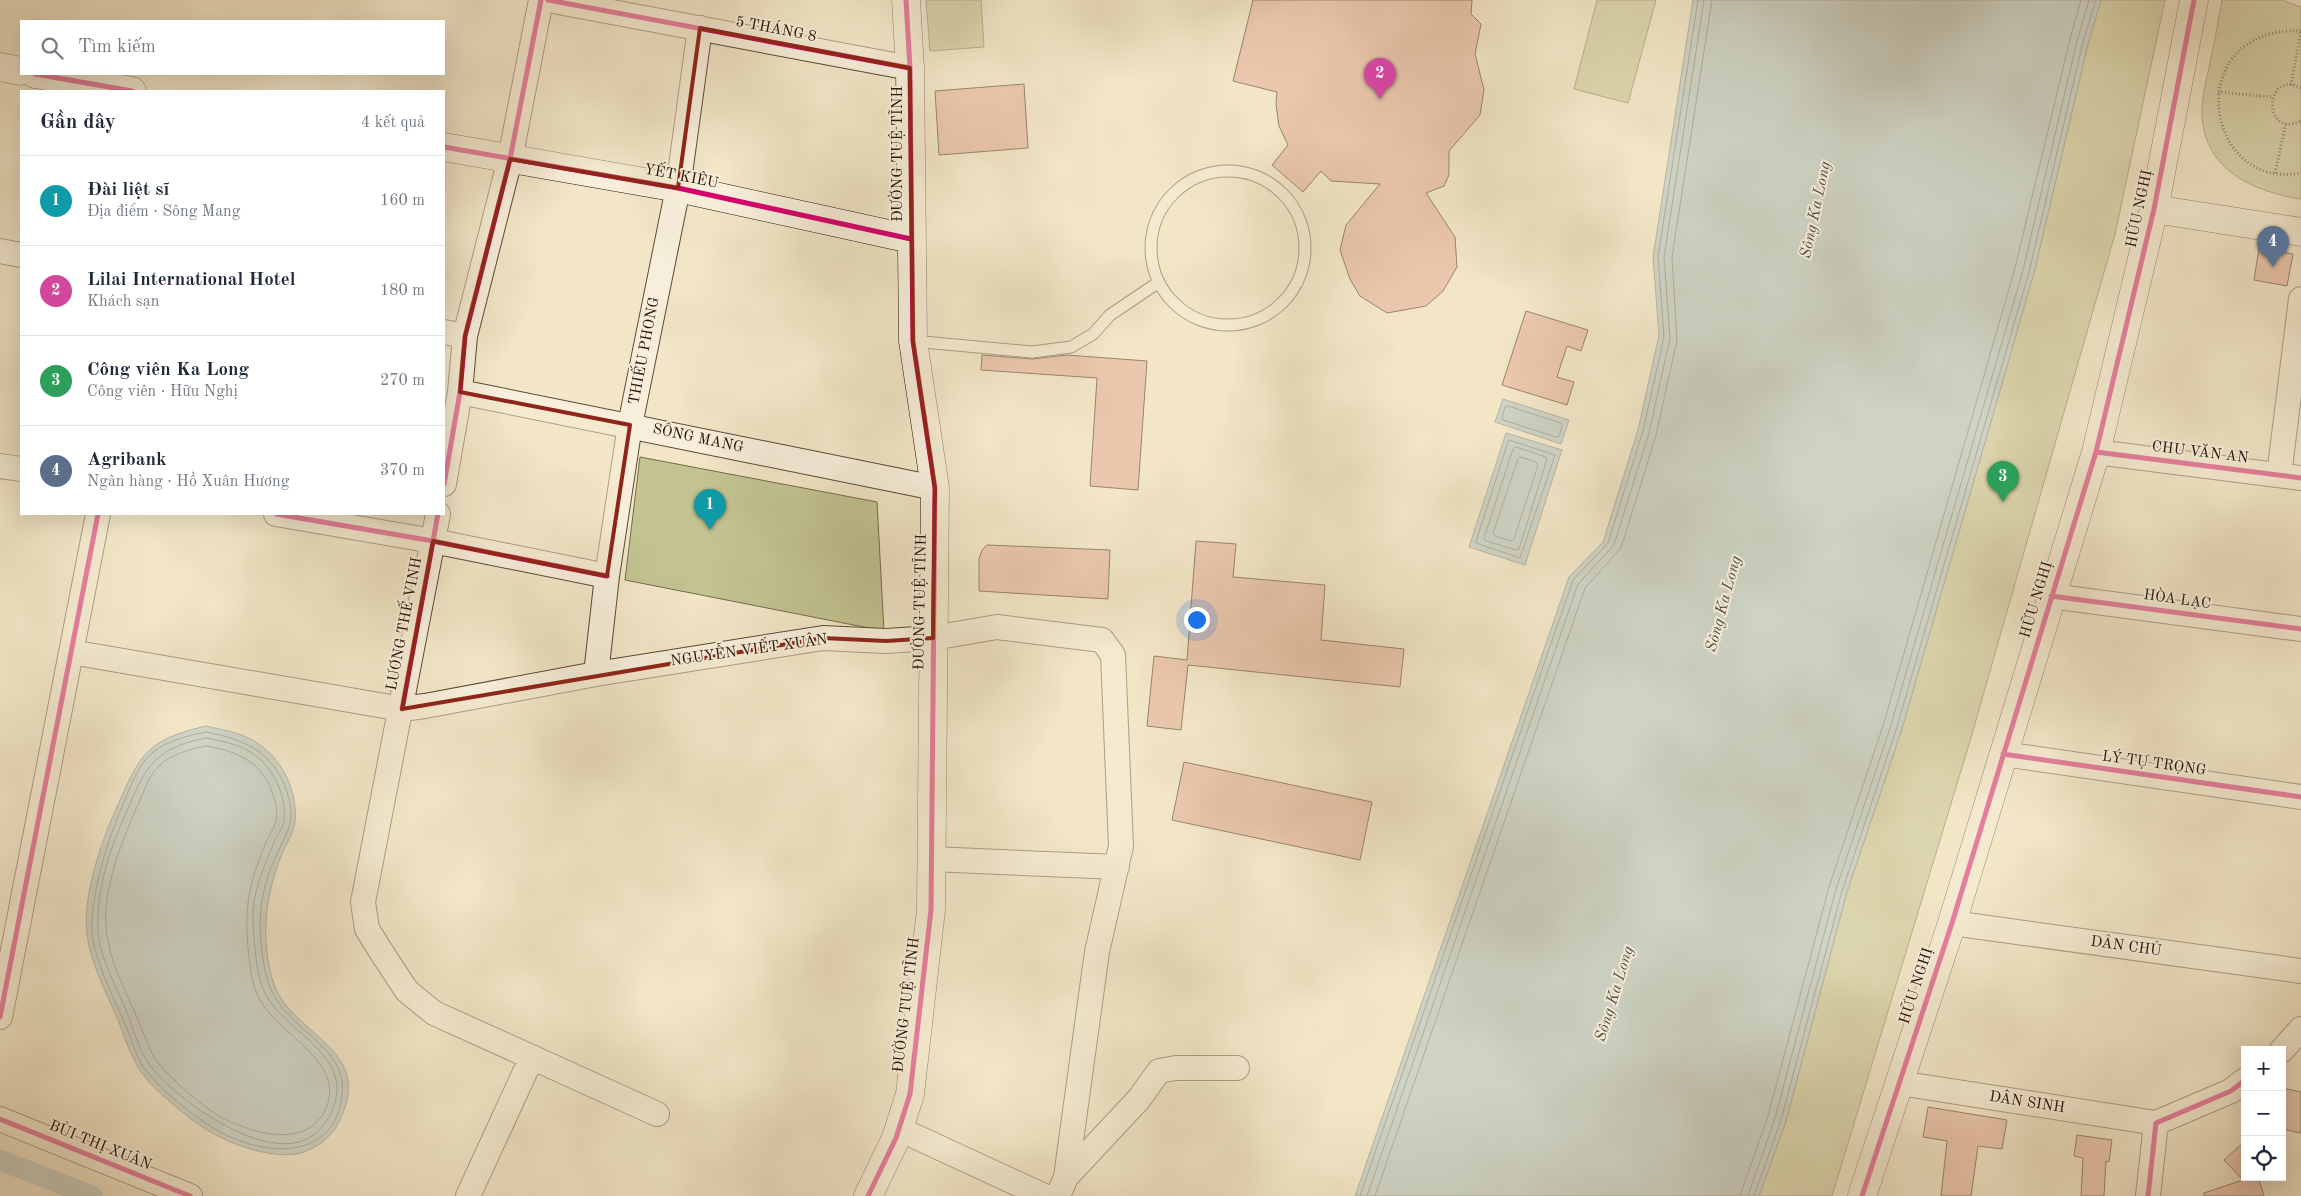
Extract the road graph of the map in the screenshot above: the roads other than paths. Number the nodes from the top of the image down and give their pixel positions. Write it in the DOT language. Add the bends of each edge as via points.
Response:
graph roads {
  1 [pos="541,0"];
  2 [pos="548,0"];
  3 [pos="906,0"];
  4 [pos="2194,0"];
  5 [pos="700,28"];
  6 [pos="0,68"];
  7 [pos="910,68"];
  8 [pos="20,71"];
  9 [pos="41,75"];
  10 [pos="126,90"];
  11 [pos="445,147"];
  12 [pos="510,159"];
  13 [pos="678,188"];
  14 [pos="2154,209"];
  15 [pos="2301,232"];
  16 [pos="911,239"];
  17 [pos="0,251"];
  18 [pos="20,255"];
  19 [pos="1159,282"];
  20 [pos="2301,300"];
  21 [pos="454,334"];
  22 [pos="913,341"];
  23 [pos="460,392"];
  24 [pos="630,425"];
  25 [pos="2096,452"];
  26 [pos="0,466"];
  27 [pos="20,469"];
  28 [pos="2290,476"];
  29 [pos="445,478"];
  30 [pos="935,488"];
  31 [pos="98,515"];
  32 [pos="282,515"];
  33 [pos="438,515"];
  34 [pos="433,541"];
  35 [pos="607,576"];
  36 [pos="2051,596"];
  37 [pos="2301,629"];
  38 [pos="933,638"];
  39 [pos="71,652"];
  40 [pos="596,674"];
  41 [pos="402,708"];
  42 [pos="2003,754"];
  43 [pos="2301,798"];
  44 [pos="931,859"];
  45 [pos="1117,867"];
  46 [pos="1952,923"];
  47 [pos="2301,971"];
  48 [pos="0,1017"];
  49 [pos="2301,1029"];
  50 [pos="2286,1046"];
  51 [pos="532,1057"];
  52 [pos="1237,1068"];
  53 [pos="1898,1083"];
  54 [pos="2241,1083"];
  55 [pos="657,1114"];
  56 [pos="0,1119"];
  57 [pos="2156,1123"];
  58 [pos="899,1129"];
  59 [pos="1062,1186"];
  60 [pos="190,1196"];
  61 [pos="468,1196"];
  62 [pos="868,1196"];
  63 [pos="1044,1196"];
  64 [pos="1862,1196"];
  65 [pos="2148,1196"];
  1 -- 12 [label="street"];
  2 -- 5 [label="street, 5 THÁNG 8"];
  3 -- 7 [label="street, ĐƯỜNG TUỆ TĨNH"];
  4 -- 14 [label="street, HỮU NGHỊ"];
  5 -- 7 [label="street, 5 THÁNG 8"];
  5 -- 13 [label="street, THIẾU PHONG"];
  6 -- 8 [label="street"];
  7 -- 16 [label="street, ĐƯỜNG TUỆ TĨNH"];
  9 -- 10 [label="street"];
  11 -- 12 [label="street, YẾT KIÊU"];
  12 -- 13 [label="street, YẾT KIÊU"];
  12 -- 21 [label="street"];
  13 -- 16 [label="street, YẾT KIÊU"];
  13 -- 24 [label="street, THIẾU PHONG"];
  14 -- 15 [label="street"];
  14 -- 25 [label="street, HỮU NGHỊ"];
  16 -- 22 [label="street, ĐƯỜNG TUỆ TĨNH"];
  17 -- 18 [label="street"];
  19 -- 19 [label="lane" via="1172,302 1191,316 1214,324 1237,325 1260,318 1280,305 1295,287 1304,265 1305,242 1300,219 1287,198 1268,182 1253,176 1220,171 1196,178 1176,191 1157,218 1152,234 1151,259"];
  19 -- 22 [label="lane" via="1110,315 1093,334 1071,347 1032,352"];
  20 -- 28 [label="street"];
  21 -- 23 [label="street"];
  22 -- 30 [label="street, ĐƯỜNG TUỆ TĨNH"];
  23 -- 24 [label="street, SÔNG MANG"];
  23 -- 29 [label="street"];
  24 -- 30 [label="street, SÔNG MANG"];
  24 -- 35 [label="street, THIẾU PHONG"];
  25 -- 28 [label="street, CHU VĂN AN"];
  25 -- 36 [label="street, HỮU NGHỊ"];
  26 -- 27 [label="street"];
  30 -- 38 [label="street, ĐƯỜNG TUỆ TĨNH"];
  31 -- 39 [label="street"];
  32 -- 34 [label="street"];
  33 -- 34 [label="street, LƯƠNG THẾ VINH"];
  34 -- 35 [label="street"];
  34 -- 41 [label="street, LƯƠNG THẾ VINH"];
  35 -- 40 [label="street, THIẾU PHONG"];
  36 -- 37 [label="street, HÒA LẠC"];
  36 -- 42 [label="street, HỮU NGHỊ"];
  38 -- 40 [label="street, NGUYỄN VIẾT XUÂN" via="886,641 823,638"];
  38 -- 44 [label="street, ĐƯỜNG TUỆ TĨNH"];
  38 -- 45 [label="street, NGUYỄN VIẾT XUÂN" via="997,628 1102,640 1113,655 1121,846"];
  39 -- 41 [label="street, NGUYỄN VIẾT XUÂN"];
  39 -- 48 [label="street"];
  40 -- 41 [label="street, NGUYỄN VIẾT XUÂN"];
  41 -- 51 [label="street, LƯƠNG THẾ VINH" via="363,902 367,929 407,991 434,1013"];
  42 -- 43 [label="street, LÝ TỰ TRỌNG"];
  42 -- 46 [label="street, HỮU NGHỊ"];
  44 -- 45 [label="street"];
  44 -- 58 [label="street, ĐƯỜNG TUỆ TĨNH" via="931,910 910,1094"];
  45 -- 59 [label="street, NGUYỄN VIẾT XUÂN" via="1097,952"];
  46 -- 47 [label="street, DÂN CHỦ"];
  46 -- 53 [label="street, HỮU NGHỊ"];
  49 -- 50 [label="street"];
  51 -- 55 [label="street, LƯƠNG THẾ VINH"];
  51 -- 61 [label="street"];
  52 -- 59 [label="street" via="1158,1071 1139,1099"];
  53 -- 57 [label="street, DÂN SINH"];
  53 -- 64 [label="street, HỮU NGHỊ"];
  54 -- 57 [label="street"];
  56 -- 60 [label="street, BÙI THỊ XUÂN"];
  57 -- 65 [label="street"];
  58 -- 62 [label="street, ĐƯỜNG TUỆ TĨNH"];
  58 -- 63 [label="street"];
}
